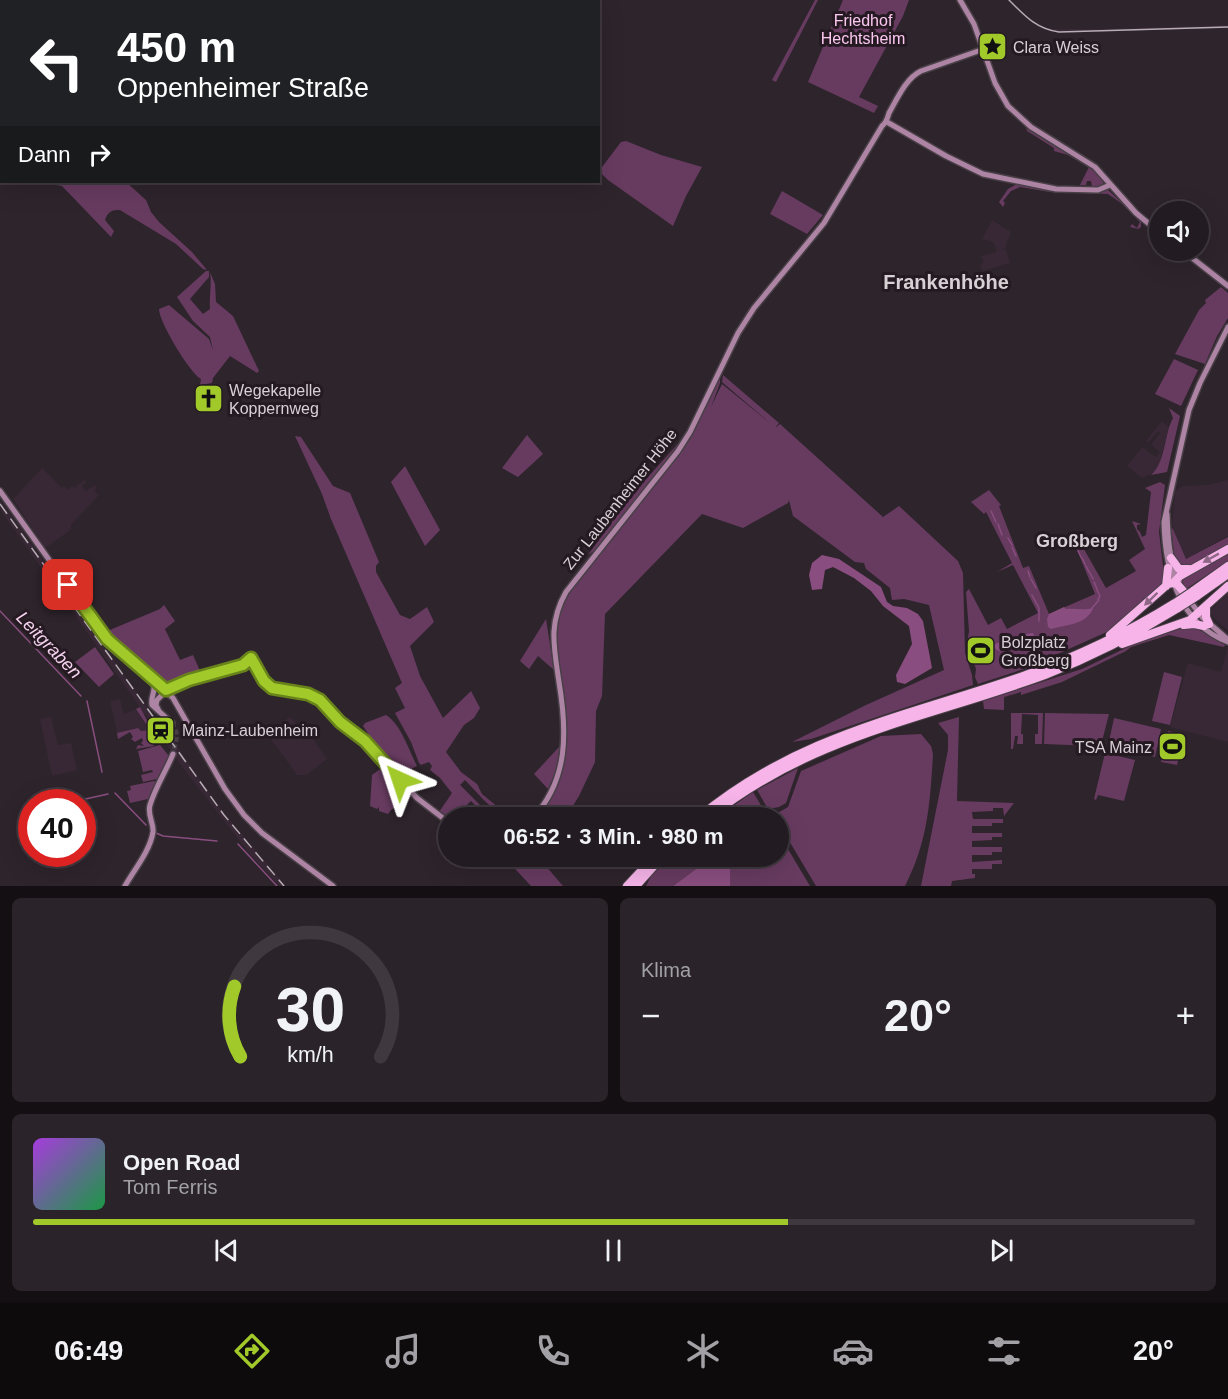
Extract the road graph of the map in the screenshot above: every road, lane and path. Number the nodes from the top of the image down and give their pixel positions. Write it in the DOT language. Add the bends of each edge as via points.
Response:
graph roads {
  1 [pos="960,0"];
  2 [pos="984,49"];
  3 [pos="887,122"];
  4 [pos="1110,185"];
  5 [pos="1149,224"];
  6 [pos="1196,261"];
  7 [pos="1228,286"];
  8 [pos="1228,327"];
  9 [pos="0,491"];
  10 [pos="1167,510"];
  11 [pos="1228,549"];
  12 [pos="1171,558"];
  13 [pos="1228,566"];
  14 [pos="1168,568"];
  15 [pos="1193,568"];
  16 [pos="1228,574"];
  17 [pos="1172,582"];
  18 [pos="1228,586"];
  19 [pos="1184,592"];
  20 [pos="1195,594"];
  21 [pos="1177,605"];
  22 [pos="1206,608"];
  23 [pos="1197,615"];
  24 [pos="1206,625"];
  25 [pos="1177,626"];
  26 [pos="1228,641"];
  27 [pos="1112,645"];
  28 [pos="1089,649"];
  29 [pos="243,665"];
  30 [pos="256,667"];
  31 [pos="149,676"];
  32 [pos="177,685"];
  33 [pos="166,690"];
  34 [pos="154,693"];
  35 [pos="173,698"];
  36 [pos="159,711"];
  37 [pos="172,723"];
  38 [pos="173,754"];
  39 [pos="751,784"];
  40 [pos="541,807"];
  41 [pos="715,807"];
  42 [pos="722,807"];
  43 [pos="438,814"];
  44 [pos="645,867"];
  45 [pos="653,867"];
  46 [pos="650,871"];
  47 [pos="125,886"];
  48 [pos="333,886"];
  49 [pos="627,886"];
  50 [pos="636,886"];
  51 [pos="641,886"];
  1 -- 2 [label="street"];
  2 -- 3 [label="street, Zur Laubenheimer Höhe" via="914,74"];
  2 -- 4 [label="street" via="1001,94 1020,119 1087,161"];
  3 -- 4 [label="street" via="983,174 1056,189 1098,190"];
  3 -- 40 [label="street, Zur Laubenheimer Höhe" via="824,223 738,333 678,451 578,575 561,602 553,639 564,747 555,787"];
  4 -- 5 [label="street"];
  6 -- 7 [label="street"];
  8 -- 10 [label="street" via="1188,412"];
  9 -- 31 [label="street" via="102,634"];
  10 -- 12 [label="street"];
  10 -- 14 [label="street" via="1164,533"];
  11 -- 15 [label="highway, one-way"];
  12 -- 15 [label="highway" via="1179,569"];
  12 -- 17 [label="street"];
  13 -- 20 [label="highway"];
  14 -- 17 [label="highway"];
  15 -- 17 [label="highway"];
  16 -- 20 [label="highway"];
  17 -- 19 [label="highway"];
  17 -- 23 [label="street"];
  17 -- 28 [label="highway, one-way" via="1124,625"];
  18 -- 22 [label="highway"];
  19 -- 23 [label="street"];
  20 -- 21 [label="highway, bridge"];
  21 -- 27 [label="highway"];
  21 -- 28 [label="highway"];
  22 -- 23 [label="highway"];
  22 -- 24 [label="highway"];
  23 -- 24 [label="street"];
  23 -- 25 [label="highway"];
  24 -- 25 [label="highway"];
  24 -- 26 [label="street" via="1217,637"];
  25 -- 27 [label="highway"];
  27 -- 39 [label="highway" via="1043,675 848,739"];
  28 -- 39 [label="highway" via="1023,676 845,733 806,750"];
  29 -- 30 [label="street"];
  29 -- 30 [label="street" via="251,658"];
  29 -- 32 [label="street"];
  30 -- 43 [label="street" via="272,688 320,700"];
  31 -- 33 [label="street"];
  31 -- 34 [label="street"];
  32 -- 33 [label="street"];
  32 -- 35 [label="street"];
  33 -- 34 [label="street"];
  33 -- 35 [label="street"];
  33 -- 36 [label="street" via="156,702"];
  34 -- 36 [label="street" via="152,704"];
  35 -- 48 [label="street" via="244,815"];
  36 -- 37 [label="street"];
  38 -- 47 [label="street" via="150,806 152,836"];
  39 -- 41 [label="highway"];
  39 -- 42 [label="highway"];
  44 -- 49 [label="highway"];
  45 -- 46 [label="highway"];
  46 -- 50 [label="highway"];
  46 -- 51 [label="highway"];
}
